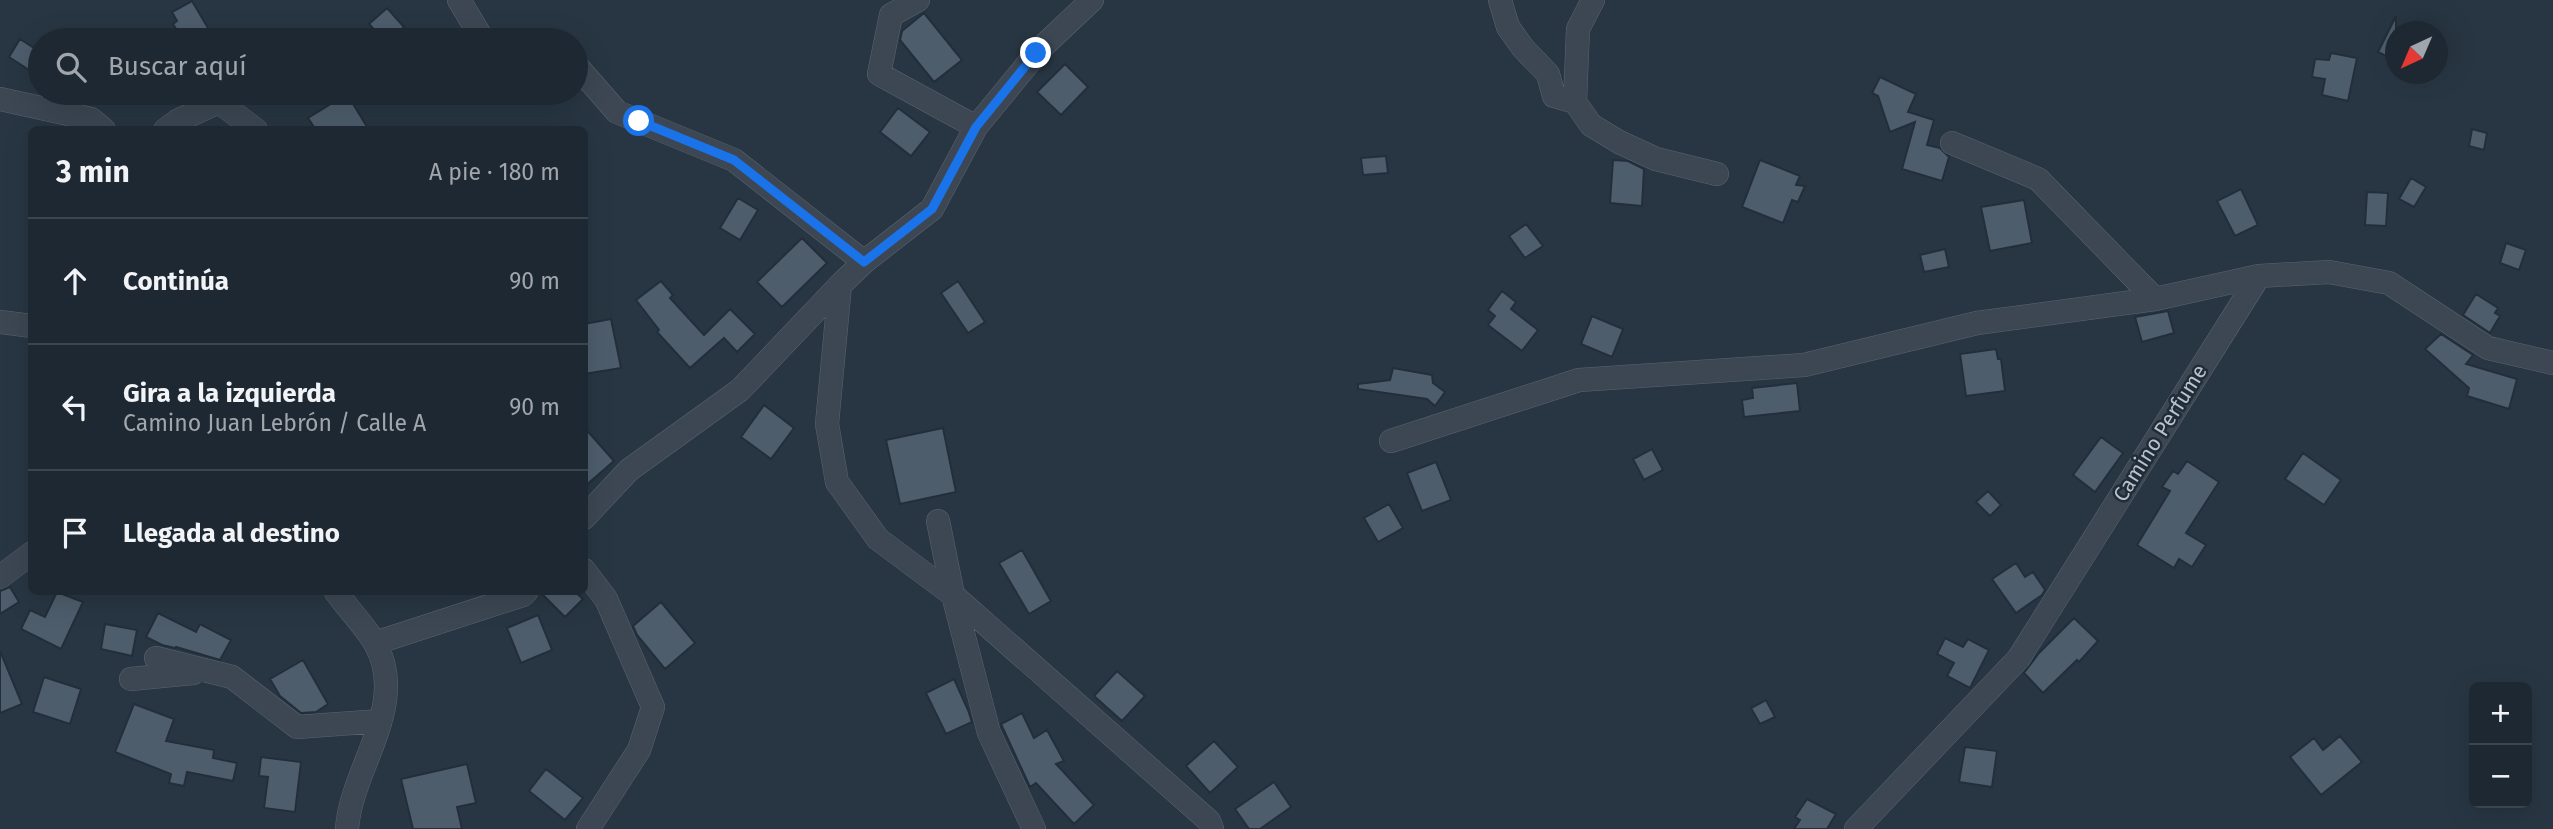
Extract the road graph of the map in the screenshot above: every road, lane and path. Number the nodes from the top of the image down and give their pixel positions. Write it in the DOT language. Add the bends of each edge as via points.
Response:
graph roads {
  1 [pos="459,0"];
  2 [pos="918,0"];
  3 [pos="1092,0"];
  4 [pos="1500,0"];
  5 [pos="1593,0"];
  6 [pos="476,28"];
  7 [pos="588,79"];
  8 [pos="0,99"];
  9 [pos="1575,102"];
  10 [pos="214,105"];
  11 [pos="222,105"];
  12 [pos="99,126"];
  13 [pos="171,126"];
  14 [pos="251,126"];
  15 [pos="976,127"];
  16 [pos="1963,154"];
  17 [pos="1717,174"];
  18 [pos="864,262"];
  19 [pos="2259,276"];
  20 [pos="840,285"];
  21 [pos="2155,299"];
  22 [pos="0,322"];
  23 [pos="28,326"];
  24 [pos="2553,363"];
  25 [pos="1391,441"];
  26 [pos="588,514"];
  27 [pos="938,520"];
  28 [pos="28,556"];
  29 [pos="588,575"];
  30 [pos="0,578"];
  31 [pos="339,595"];
  32 [pos="523,595"];
  33 [pos="953,595"];
  34 [pos="374,642"];
  35 [pos="156,658"];
  36 [pos="210,671"];
  37 [pos="131,679"];
  38 [pos="380,721"];
  39 [pos="347,829"];
  40 [pos="588,829"];
  41 [pos="1034,829"];
  42 [pos="1212,829"];
  43 [pos="1856,829"];
  1 -- 6 [label="street"];
  2 -- 15 [label="street" via="891,15 879,74"];
  3 -- 15 [label="street" via="1040,49"];
  4 -- 9 [label="street" via="1508,27 1548,75 1553,96"];
  5 -- 9 [label="street" via="1578,29"];
  7 -- 18 [label="street" via="617,112 734,160"];
  8 -- 12 [label="street" via="90,119"];
  9 -- 17 [label="street" via="1591,125 1619,142 1656,159"];
  10 -- 13 [label="street"];
  11 -- 14 [label="street"];
  15 -- 18 [label="street" via="932,209"];
  16 -- 21 [label="street" via="2038,179"];
  18 -- 20 [label="street"];
  19 -- 21 [label="street"];
  19 -- 24 [label="street" via="2329,272 2389,282 2488,348"];
  19 -- 43 [label="street, Camino Perfume" via="2019,658"];
  20 -- 26 [label="street" via="740,390 629,470"];
  20 -- 33 [label="street" via="827,424 837,482 878,539"];
  21 -- 25 [label="street" via="1977,323 1804,365 1579,380"];
  22 -- 23 [label="street"];
  27 -- 33 [label="street"];
  28 -- 30 [label="street"];
  29 -- 40 [label="street" via="606,599 653,707 639,750"];
  31 -- 34 [label="street"];
  32 -- 34 [label="street"];
  33 -- 41 [label="street" via="989,733"];
  33 -- 42 [label="street" via="1209,821"];
  34 -- 38 [label="street" via="386,679"];
  35 -- 36 [label="street"];
  36 -- 37 [label="street"];
  36 -- 38 [label="street" via="232,677 298,727"];
  38 -- 39 [label="street" via="350,807"];
}
